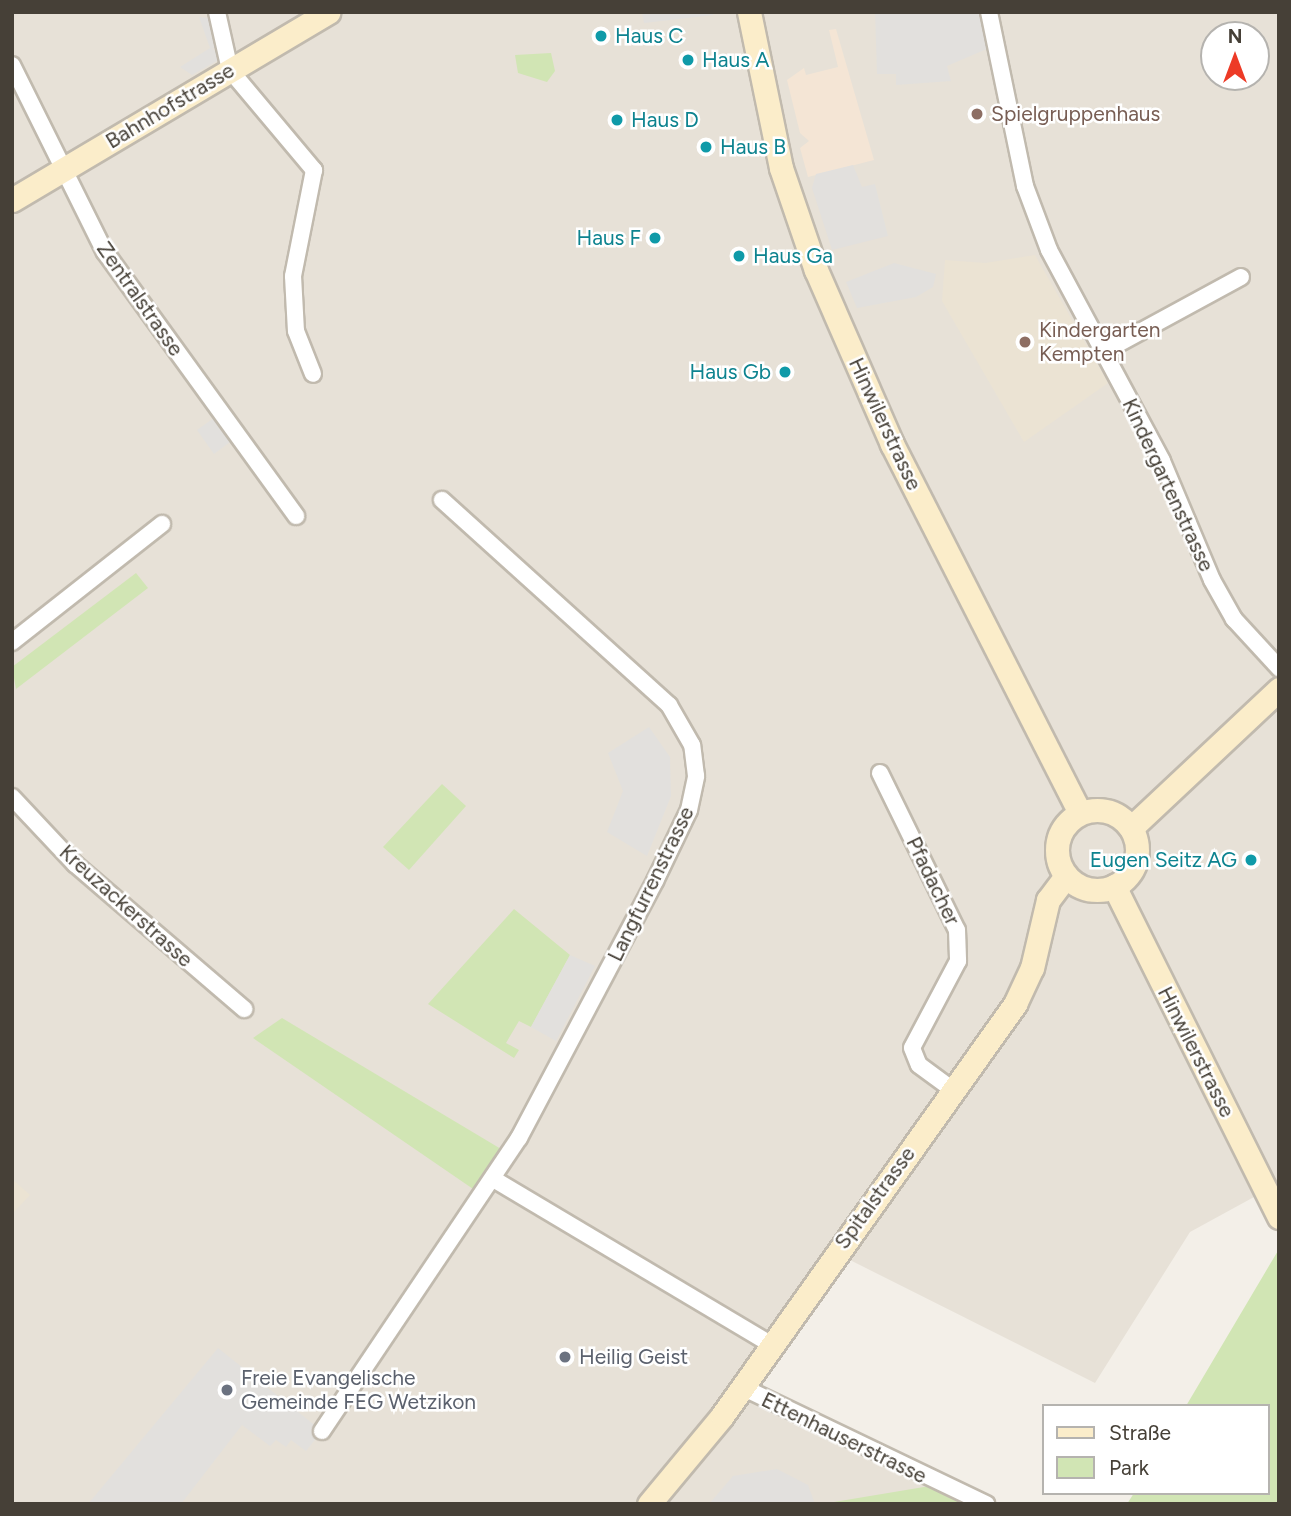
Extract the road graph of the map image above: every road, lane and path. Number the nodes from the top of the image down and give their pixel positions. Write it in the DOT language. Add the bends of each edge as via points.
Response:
graph roads {
  1 [pos="218,12"];
  2 [pos="328,12"];
  3 [pos="749,12"];
  4 [pos="989,12"];
  5 [pos="12,65"];
  6 [pos="230,70"];
  7 [pos="61,171"];
  8 [pos="12,200"];
  9 [pos="1241,277"];
  10 [pos="1102,352"];
  11 [pos="313,374"];
  12 [pos="442,500"];
  13 [pos="296,516"];
  14 [pos="162,524"];
  15 [pos="12,642"];
  16 [pos="1279,668"];
  17 [pos="1279,689"];
  18 [pos="880,773"];
  19 [pos="12,797"];
  20 [pos="1080,813"];
  21 [pos="1131,828"];
  22 [pos="1066,876"];
  23 [pos="1114,886"];
  24 [pos="244,1009"];
  25 [pos="953,1090"];
  26 [pos="495,1180"];
  27 [pos="1279,1217"];
  28 [pos="772,1345"];
  29 [pos="741,1387"];
  30 [pos="321,1431"];
  31 [pos="649,1504"];
  32 [pos="986,1504"];
  1 -- 6 [label="street"];
  2 -- 6 [label="main road, Bahnhofstrasse"];
  3 -- 20 [label="main road, Hinwilerstrasse" via="780,168 816,270 892,444"];
  4 -- 10 [label="street, Kindergartenstrasse" via="1025,186 1049,250"];
  5 -- 7 [label="street, Zentralstrasse"];
  6 -- 7 [label="main road, Bahnhofstrasse"];
  6 -- 11 [label="street" via="314,170 293,276 296,331"];
  7 -- 8 [label="main road, Bahnhofstrasse"];
  7 -- 13 [label="street, Zentralstrasse" via="105,253"];
  9 -- 10 [label="street"];
  10 -- 16 [label="street, Kindergartenstrasse" via="1161,461 1221,597"];
  12 -- 26 [label="street, Langfurrenstrasse" via="669,705 695,761 689,810"];
  14 -- 15 [label="street"];
  17 -- 21 [label="main road"];
  18 -- 25 [label="street, Pfadacher" via="957,930 958,961 912,1048 919,1065"];
  19 -- 24 [label="street, Kreuzackerstrasse" via="75,864"];
  20 -- 21 [label="main road" via="1103,810"];
  20 -- 22 [label="main road" via="1063,827 1056,847"];
  21 -- 23 [label="main road" via="1136,861"];
  22 -- 23 [label="main road" via="1089,889"];
  22 -- 25 [label="main road, Spitalstrasse" via="1048,900 1027,984"];
  23 -- 27 [label="main road, Hinwilerstrasse"];
  25 -- 28 [label="main road, Spitalstrasse"];
  26 -- 28 [label="street"];
  26 -- 30 [label="street, Langfurrenstrasse"];
  28 -- 29 [label="main road, Spitalstrasse"];
  29 -- 31 [label="main road, Spitalstrasse"];
  29 -- 32 [label="street, Ettenhauserstrasse"];
}
